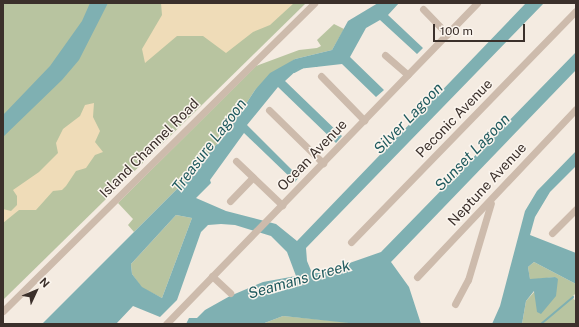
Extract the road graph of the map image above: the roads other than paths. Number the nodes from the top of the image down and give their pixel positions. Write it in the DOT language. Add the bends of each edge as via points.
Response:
graph roads {
  1 [pos="314,3"];
  2 [pos="477,3"];
  3 [pos="423,10"];
  4 [pos="576,11"];
  5 [pos="447,34"];
  6 [pos="386,54"];
  7 [pos="408,75"];
  8 [pos="321,76"];
  9 [pos="576,109"];
  10 [pos="270,110"];
  11 [pos="364,120"];
  12 [pos="236,161"];
  13 [pos="323,163"];
  14 [pos="253,177"];
  15 [pos="230,200"];
  16 [pos="491,201"];
  17 [pos="282,205"];
  18 [pos="575,213"];
  19 [pos="552,233"];
  20 [pos="351,242"];
  21 [pos="212,276"];
  22 [pos="417,277"];
  23 [pos="230,293"];
  24 [pos="455,304"];
  25 [pos="3,311"];
  26 [pos="166,324"];
  1 -- 25 [label="street, Island Channel Road"];
  2 -- 5 [label="street, Ocean Avenue"];
  3 -- 5 [label="street"];
  4 -- 20 [label="street, Peconic Avenue"];
  5 -- 7 [label="street, Ocean Avenue"];
  6 -- 7 [label="street"];
  7 -- 11 [label="street, Ocean Avenue"];
  8 -- 11 [label="street"];
  9 -- 16 [label="street, Neptune Avenue" via="504,182"];
  10 -- 13 [label="street"];
  11 -- 13 [label="street, Ocean Avenue"];
  12 -- 14 [label="street"];
  13 -- 17 [label="street, Ocean Avenue"];
  14 -- 15 [label="street"];
  14 -- 17 [label="street"];
  16 -- 22 [label="street, Neptune Avenue"];
  16 -- 24 [label="street" via="468,280"];
  17 -- 21 [label="street, Ocean Avenue"];
  18 -- 19 [label="street"];
  21 -- 23 [label="street"];
  21 -- 26 [label="street, Ocean Avenue"];
}
